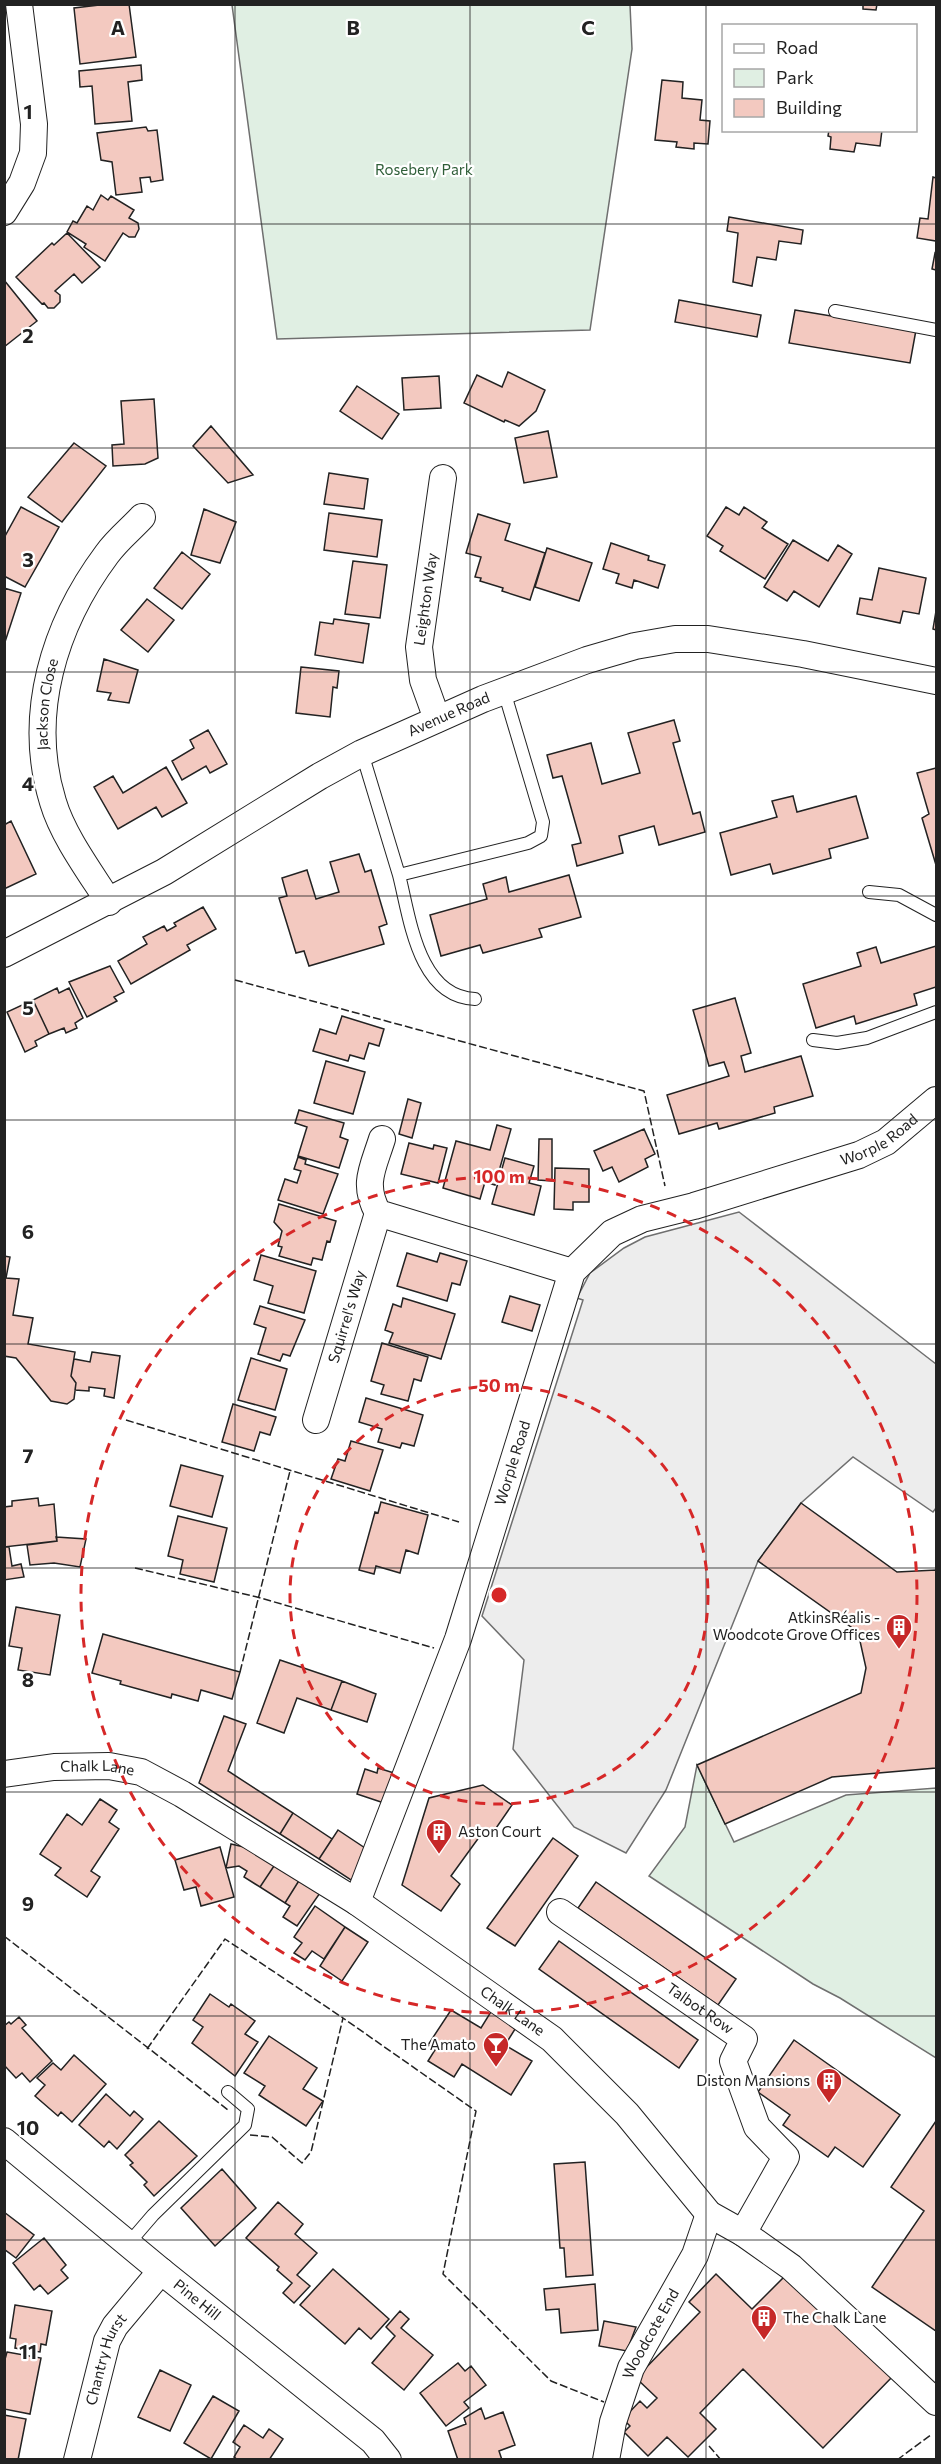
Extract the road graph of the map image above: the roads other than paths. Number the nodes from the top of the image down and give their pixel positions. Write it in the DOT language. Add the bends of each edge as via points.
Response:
graph roads {
  1 [pos="19,4"];
  2 [pos="4,212"];
  3 [pos="835,310"];
  4 [pos="936,330"];
  5 [pos="443,478"];
  6 [pos="142,517"];
  7 [pos="936,681"];
  8 [pos="504,691"];
  9 [pos="437,719"];
  10 [pos="362,753"];
  11 [pos="399,875"];
  12 [pos="869,892"];
  13 [pos="109,902"];
  14 [pos="936,915"];
  15 [pos="4,954"];
  16 [pos="475,999"];
  17 [pos="936,1012"];
  18 [pos="813,1040"];
  19 [pos="936,1100"];
  20 [pos="382,1139"];
  21 [pos="378,1213"];
  22 [pos="572,1272"];
  23 [pos="316,1420"];
  24 [pos="4,1774"];
  25 [pos="357,1902"];
  26 [pos="560,1912"];
  27 [pos="228,2092"];
  28 [pos="4,2141"];
  29 [pos="709,2214"];
  30 [pos="743,2233"];
  31 [pos="128,2244"];
  32 [pos="161,2271"];
  33 [pos="936,2402"];
  34 [pos="77,2460"];
  35 [pos="388,2460"];
  36 [pos="606,2460"];
  1 -- 2 [label="street" via="34,124 33,153 22,183"];
  3 -- 4 [label="lane"];
  5 -- 9 [label="street, Leighton Way" via="419,647 423,680"];
  6 -- 13 [label="street, Jackson Close" via="108,553 59,636 42,717 43,757 53,804"];
  7 -- 8 [label="street, Avenue Road" via="708,639 675,639 587,660"];
  8 -- 9 [label="street, Avenue Road"];
  8 -- 11 [label="lane" via="535,789 543,822 541,836 528,843"];
  9 -- 10 [label="street, Avenue Road"];
  10 -- 11 [label="lane"];
  10 -- 13 [label="street, Avenue Road"];
  11 -- 16 [label="lane" via="419,954 430,974 461,999"];
  12 -- 14 [label="lane" via="899,895"];
  13 -- 15 [label="street, Avenue Road"];
  17 -- 18 [label="lane" via="867,1038 837,1043"];
  19 -- 22 [label="street, Worple Road" via="886,1142 859,1155 642,1219 612,1233"];
  20 -- 21 [label="street" via="368,1184"];
  21 -- 22 [label="street"];
  21 -- 23 [label="street, Squirrel's Way"];
  22 -- 25 [label="street, Worple Road" via="458,1639"];
  24 -- 25 [label="street, Chalk Lane" via="54,1767 109,1766 141,1772"];
  25 -- 29 [label="street, Chalk Lane" via="552,2038 627,2114"];
  26 -- 30 [label="street, Talbot Row" via="744,2038 733,2061 757,2127 786,2157"];
  27 -- 31 [label="lane" via="248,2109 245,2125"];
  28 -- 31 [label="street, Pine Hill"];
  29 -- 30 [label="street, Chalk Lane"];
  29 -- 36 [label="street, Woodcote End" via="695,2255 631,2368 613,2421"];
  30 -- 33 [label="street, Chalk Lane" via="790,2267"];
  31 -- 32 [label="street, Pine Hill"];
  32 -- 34 [label="street, Chantry Hurst" via="107,2341"];
  32 -- 35 [label="street, Pine Hill" via="373,2441"];
}
